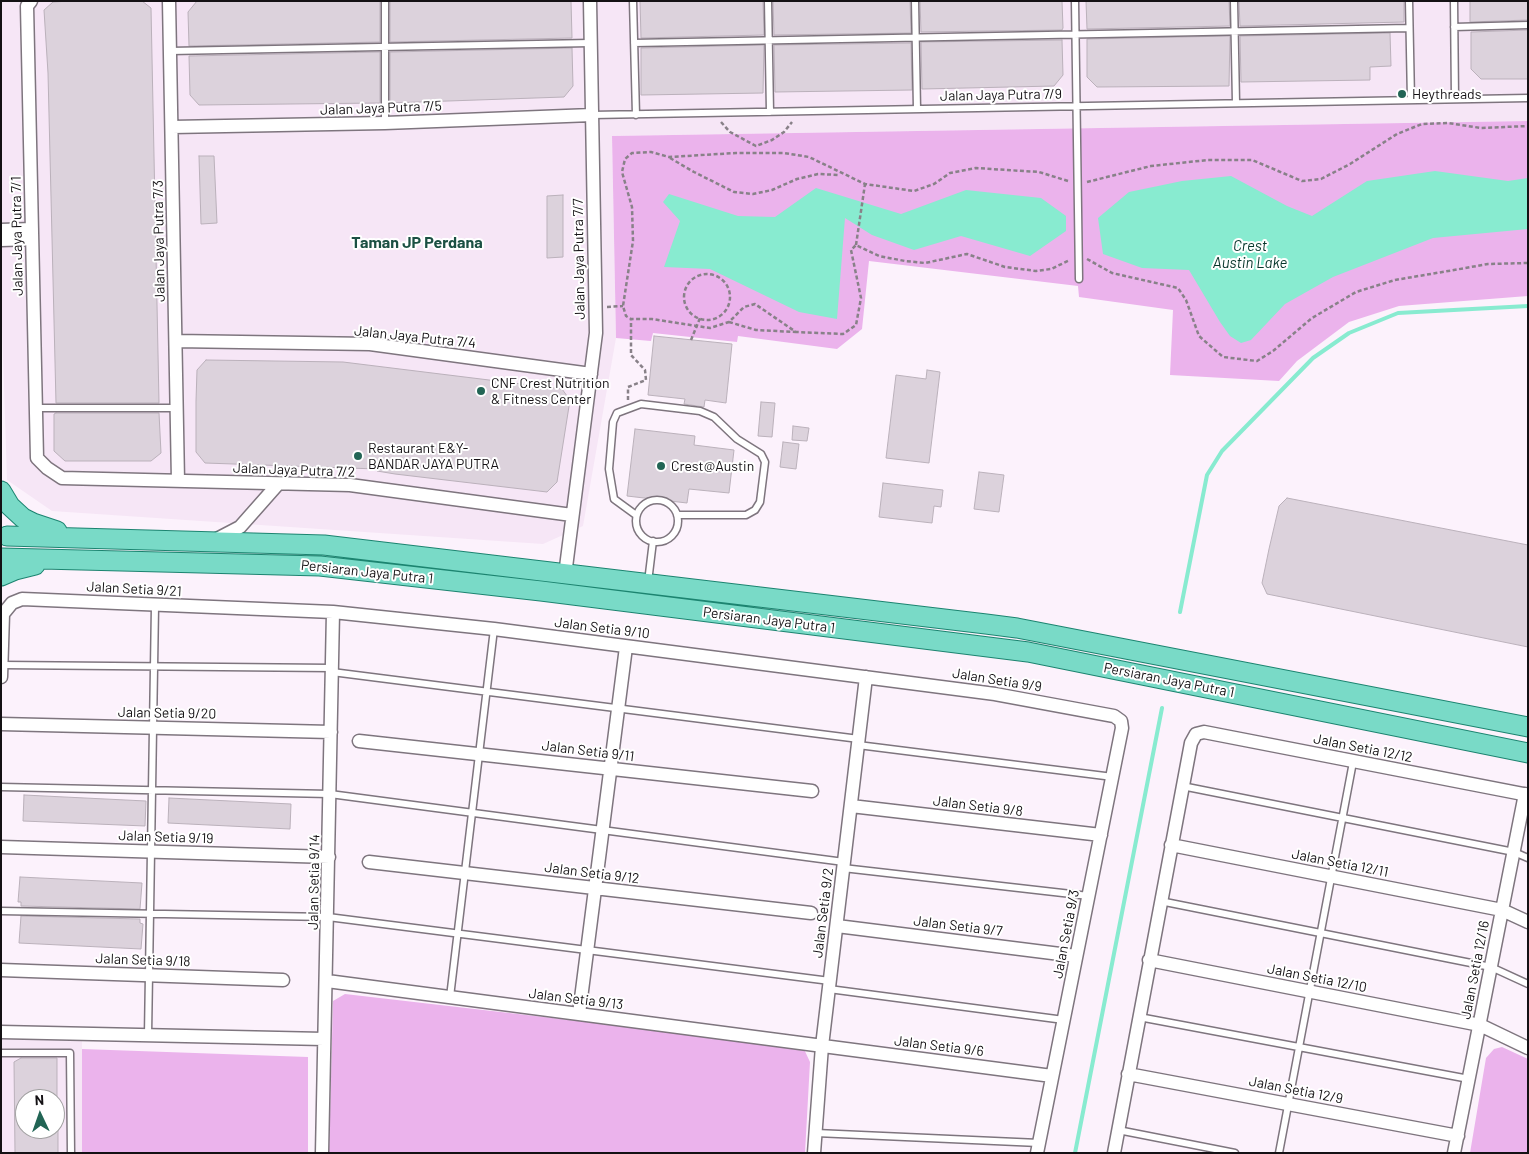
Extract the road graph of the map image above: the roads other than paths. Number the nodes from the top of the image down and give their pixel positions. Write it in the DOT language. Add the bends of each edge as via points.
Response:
graph roads {
  1 [pos="31,1"];
  2 [pos="170,1"];
  3 [pos="384,1"];
  4 [pos="590,1"];
  5 [pos="632,1"];
  6 [pos="768,1"];
  7 [pos="915,1"];
  8 [pos="1075,1"];
  9 [pos="1234,1"];
  10 [pos="1409,1"];
  11 [pos="1454,1"];
  12 [pos="1528,25"];
  13 [pos="1454,27"];
  14 [pos="1409,28"];
  15 [pos="1234,32"];
  16 [pos="1076,35"];
  17 [pos="916,38"];
  18 [pos="769,40"];
  19 [pos="590,43"];
  20 [pos="634,43"];
  21 [pos="385,47"];
  22 [pos="170,50"];
  23 [pos="1528,98"];
  24 [pos="1455,99"];
  25 [pos="1411,100"];
  26 [pos="1236,103"];
  27 [pos="1077,106"];
  28 [pos="917,109"];
  29 [pos="770,112"];
  30 [pos="592,115"];
  31 [pos="636,115"];
  32 [pos="385,123"];
  33 [pos="172,127"];
  34 [pos="1,230"];
  35 [pos="32,234"];
  36 [pos="1,240"];
  37 [pos="1079,279"];
  38 [pos="176,341"];
  39 [pos="591,374"];
  40 [pos="35,408"];
  41 [pos="178,408"];
  42 [pos="47,468"];
  43 [pos="178,481"];
  44 [pos="278,484"];
  45 [pos="1,491"];
  46 [pos="572,515"];
  47 [pos="636,515"];
  48 [pos="677,515"];
  49 [pos="4,530"];
  50 [pos="83,538"];
  51 [pos="653,541"];
  52 [pos="212,542"];
  53 [pos="1,558"];
  54 [pos="61,560"];
  55 [pos="565,575"];
  56 [pos="1,576"];
  57 [pos="648,584"];
  58 [pos="155,606"];
  59 [pos="333,612"];
  60 [pos="494,629"];
  61 [pos="626,646"];
  62 [pos="2,665"];
  63 [pos="156,666"];
  64 [pos="332,670"];
  65 [pos="1,677"];
  66 [pos="866,677"];
  67 [pos="487,692"];
  68 [pos="618,709"];
  69 [pos="1121,721"];
  70 [pos="1,724"];
  71 [pos="1528,727"];
  72 [pos="154,728"];
  73 [pos="331,732"];
  74 [pos="359,741"];
  75 [pos="858,742"];
  76 [pos="1528,752"];
  77 [pos="479,754"];
  78 [pos="1353,762"];
  79 [pos="610,769"];
  80 [pos="1112,777"];
  81 [pos="1182,786"];
  82 [pos="1,787"];
  83 [pos="153,790"];
  84 [pos="812,791"];
  85 [pos="330,794"];
  86 [pos="1526,794"];
  87 [pos="851,806"];
  88 [pos="472,813"];
  89 [pos="1342,818"];
  90 [pos="602,830"];
  91 [pos="1101,835"];
  92 [pos="1171,845"];
  93 [pos="1,847"];
  94 [pos="152,852"];
  95 [pos="1514,852"];
  96 [pos="329,857"];
  97 [pos="1528,858"];
  98 [pos="369,862"];
  99 [pos="844,865"];
  100 [pos="465,873"];
  101 [pos="1331,876"];
  102 [pos="595,889"];
  103 [pos="1089,896"];
  104 [pos="1160,901"];
  105 [pos="1502,910"];
  106 [pos="1,911"];
  107 [pos="811,913"];
  108 [pos="150,914"];
  109 [pos="328,917"];
  110 [pos="1528,922"];
  111 [pos="837,926"];
  112 [pos="1320,933"];
  113 [pos="458,934"];
  114 [pos="587,950"];
  115 [pos="1076,956"];
  116 [pos="1149,960"];
  117 [pos="1491,967"];
  118 [pos="1,970"];
  119 [pos="149,975"];
  120 [pos="283,980"];
  121 [pos="327,981"];
  122 [pos="1528,984"];
  123 [pos="829,985"];
  124 [pos="1309,992"];
  125 [pos="450,997"];
  126 [pos="579,1014"];
  127 [pos="1139,1017"];
  128 [pos="1064,1020"];
  129 [pos="1480,1025"];
  130 [pos="1,1032"];
  131 [pos="148,1035"];
  132 [pos="324,1039"];
  133 [pos="822,1046"];
  134 [pos="1299,1047"];
  135 [pos="1528,1048"];
  136 [pos="1,1053"];
  137 [pos="1128,1074"];
  138 [pos="1052,1076"];
  139 [pos="1469,1079"];
  140 [pos="1288,1104"];
  141 [pos="1118,1130"];
  142 [pos="816,1133"];
  143 [pos="1458,1136"];
  144 [pos="1038,1148"];
  145 [pos="71,1153"];
  146 [pos="322,1153"];
  147 [pos="814,1153"];
  148 [pos="1114,1153"];
  149 [pos="1235,1153"];
  150 [pos="1279,1153"];
  151 [pos="1454,1153"];
  1 -- 35 [label="street, Jalan Jaya Putra 7/1" via="27,6"];
  2 -- 22 [label="street, Jalan Jaya Putra 7/3"];
  3 -- 21 [label="lane"];
  4 -- 19 [label="street, Jalan Jaya Putra 7/7"];
  5 -- 20 [label="lane"];
  6 -- 18 [label="lane"];
  7 -- 17 [label="lane"];
  8 -- 16 [label="lane"];
  9 -- 15 [label="lane"];
  10 -- 14 [label="lane"];
  11 -- 13 [label="lane"];
  12 -- 13 [label="lane"];
  13 -- 24 [label="lane"];
  14 -- 15 [label="lane"];
  14 -- 25 [label="lane"];
  15 -- 16 [label="lane"];
  15 -- 26 [label="lane"];
  16 -- 17 [label="lane"];
  16 -- 27 [label="lane"];
  17 -- 18 [label="lane"];
  17 -- 28 [label="lane"];
  18 -- 20 [label="lane"];
  18 -- 29 [label="lane"];
  19 -- 21 [label="lane"];
  19 -- 30 [label="street, Jalan Jaya Putra 7/7"];
  20 -- 31 [label="lane"];
  21 -- 22 [label="lane"];
  21 -- 32 [label="lane"];
  22 -- 33 [label="street, Jalan Jaya Putra 7/3"];
  23 -- 24 [label="lane, Jalan Jaya Putra 7/9"];
  24 -- 25 [label="lane, Jalan Jaya Putra 7/9"];
  25 -- 26 [label="lane, Jalan Jaya Putra 7/9"];
  26 -- 27 [label="lane, Jalan Jaya Putra 7/9"];
  27 -- 28 [label="lane, Jalan Jaya Putra 7/9"];
  27 -- 37 [label="lane"];
  28 -- 29 [label="lane, Jalan Jaya Putra 7/9"];
  29 -- 31 [label="lane, Jalan Jaya Putra 7/9"];
  30 -- 31 [label="lane, Jalan Jaya Putra 7/9"];
  30 -- 32 [label="street, Jalan Jaya Putra 7/5"];
  30 -- 39 [label="street, Jalan Jaya Putra 7/7" via="596,333"];
  32 -- 33 [label="street, Jalan Jaya Putra 7/5"];
  33 -- 38 [label="street, Jalan Jaya Putra 7/3"];
  34 -- 35 [label="street"];
  35 -- 36 [label="street"];
  35 -- 40 [label="street, Jalan Jaya Putra 7/1"];
  38 -- 39 [label="street, Jalan Jaya Putra 7/4" via="370,344"];
  38 -- 41 [label="street, Jalan Jaya Putra 7/3"];
  39 -- 46 [label="street, Jalan Jaya Putra 7/7"];
  40 -- 41 [label="lane"];
  40 -- 42 [label="street, Jalan Jaya Putra 7/1" via="37,458"];
  41 -- 43 [label="street, Jalan Jaya Putra 7/3"];
  42 -- 43 [label="street, Jalan Jaya Putra 7/2" via="62,478"];
  43 -- 44 [label="street, Jalan Jaya Putra 7/2"];
  44 -- 46 [label="street, Jalan Jaya Putra 7/2" via="350,485"];
  44 -- 52 [label="street" via="240,527"];
  45 -- 50 [label="main road" via="23,518"];
  46 -- 55 [label="street, Jalan Jaya Putra 7/7"];
  47 -- 48 [label="lane" via="644,504 657,500 669,504"];
  47 -- 48 [label="lane" via="614,499 610,478 613,422 617,413 641,404 700,411 714,417 726,430 761,454 765,462 760,502 755,510 746,515"];
  47 -- 51 [label="lane" via="637,529"];
  48 -- 51 [label="lane" via="672,535 660,542"];
  49 -- 50 [label="main road, Persiaran Jaya Putra 1"];
  49 -- 53 [label="main road, Persiaran Jaya Putra 1" via="6,548"];
  50 -- 52 [label="main road, Persiaran Jaya Putra 1"];
  51 -- 57 [label="lane"];
  52 -- 55 [label="main road, Persiaran Jaya Putra 1" via="324,545"];
  53 -- 54 [label="main road, Persiaran Jaya Putra 1"];
  54 -- 56 [label="main road"];
  54 -- 76 [label="main road, Persiaran Jaya Putra 1" via="320,566 1028,652"];
  55 -- 57 [label="main road, Persiaran Jaya Putra 1"];
  57 -- 71 [label="main road, Persiaran Jaya Putra 1" via="1017,628"];
  58 -- 59 [label="street, Jalan Setia 9/21"];
  58 -- 62 [label="street, Jalan Setia 9/21" via="22,599 12,603 3,614"];
  58 -- 63 [label="lane"];
  59 -- 60 [label="street, Jalan Setia 9/10"];
  59 -- 64 [label="street, Jalan Setia 9/14"];
  60 -- 61 [label="street, Jalan Setia 9/10"];
  60 -- 67 [label="lane"];
  61 -- 66 [label="street, Jalan Setia 9/10"];
  61 -- 68 [label="street"];
  62 -- 63 [label="lane"];
  62 -- 65 [label="street, Jalan Setia 9/21"];
  63 -- 64 [label="lane"];
  63 -- 72 [label="lane"];
  64 -- 67 [label="lane"];
  64 -- 73 [label="street, Jalan Setia 9/14"];
  66 -- 69 [label="street, Jalan Setia 9/9" via="995,694 1114,716"];
  66 -- 75 [label="street, Jalan Setia 9/2"];
  67 -- 68 [label="lane"];
  67 -- 77 [label="lane"];
  68 -- 75 [label="lane"];
  68 -- 79 [label="street"];
  69 -- 80 [label="street, Jalan Setia 9/3"];
  70 -- 72 [label="street, Jalan Setia 9/20"];
  72 -- 73 [label="street, Jalan Setia 9/20"];
  72 -- 83 [label="lane"];
  73 -- 85 [label="street, Jalan Setia 9/14"];
  74 -- 77 [label="street, Jalan Setia 9/11"];
  75 -- 80 [label="lane"];
  75 -- 87 [label="street, Jalan Setia 9/2"];
  77 -- 79 [label="street, Jalan Setia 9/11"];
  77 -- 88 [label="lane"];
  78 -- 81 [label="street, Jalan Setia 12/12" via="1204,732 1196,734 1191,743"];
  78 -- 86 [label="street, Jalan Setia 12/12"];
  78 -- 89 [label="lane"];
  79 -- 84 [label="street, Jalan Setia 9/11"];
  79 -- 90 [label="street"];
  80 -- 91 [label="street, Jalan Setia 9/3"];
  81 -- 89 [label="lane"];
  81 -- 92 [label="street"];
  82 -- 83 [label="lane"];
  83 -- 85 [label="lane"];
  83 -- 94 [label="lane"];
  85 -- 88 [label="lane"];
  85 -- 96 [label="street, Jalan Setia 9/14"];
  86 -- 95 [label="street, Jalan Setia 12/16"];
  87 -- 91 [label="street, Jalan Setia 9/8"];
  87 -- 99 [label="street, Jalan Setia 9/2"];
  88 -- 90 [label="lane"];
  88 -- 100 [label="lane"];
  89 -- 95 [label="lane"];
  89 -- 101 [label="lane"];
  90 -- 99 [label="lane"];
  90 -- 102 [label="street"];
  91 -- 103 [label="street, Jalan Setia 9/3"];
  92 -- 101 [label="street, Jalan Setia 12/11"];
  92 -- 104 [label="street"];
  93 -- 94 [label="street, Jalan Setia 9/19"];
  94 -- 96 [label="street, Jalan Setia 9/19"];
  94 -- 108 [label="lane"];
  95 -- 97 [label="lane"];
  95 -- 105 [label="street, Jalan Setia 12/16"];
  96 -- 109 [label="street, Jalan Setia 9/14"];
  98 -- 100 [label="street, Jalan Setia 9/12"];
  99 -- 103 [label="lane"];
  99 -- 111 [label="street, Jalan Setia 9/2"];
  100 -- 102 [label="street, Jalan Setia 9/12"];
  100 -- 113 [label="lane"];
  101 -- 105 [label="street, Jalan Setia 12/11"];
  101 -- 112 [label="lane"];
  102 -- 107 [label="street, Jalan Setia 9/12"];
  102 -- 114 [label="street"];
  103 -- 115 [label="street, Jalan Setia 9/3"];
  104 -- 112 [label="lane"];
  104 -- 116 [label="street"];
  105 -- 110 [label="street, Jalan Setia 12/11"];
  105 -- 117 [label="street, Jalan Setia 12/16"];
  106 -- 108 [label="lane"];
  108 -- 109 [label="lane"];
  108 -- 119 [label="lane"];
  109 -- 113 [label="lane"];
  109 -- 121 [label="street, Jalan Setia 9/14"];
  111 -- 115 [label="street, Jalan Setia 9/7"];
  111 -- 123 [label="street, Jalan Setia 9/2"];
  112 -- 117 [label="lane"];
  112 -- 124 [label="lane"];
  113 -- 114 [label="lane"];
  113 -- 125 [label="lane"];
  114 -- 123 [label="lane"];
  114 -- 126 [label="street"];
  115 -- 128 [label="street, Jalan Setia 9/3"];
  116 -- 124 [label="street, Jalan Setia 12/10"];
  116 -- 127 [label="street"];
  117 -- 122 [label="lane"];
  117 -- 129 [label="street, Jalan Setia 12/16"];
  118 -- 119 [label="street, Jalan Setia 9/18"];
  119 -- 120 [label="street, Jalan Setia 9/18"];
  119 -- 131 [label="lane"];
  121 -- 125 [label="street, Jalan Setia 9/13"];
  121 -- 132 [label="street, Jalan Setia 9/14"];
  123 -- 128 [label="lane"];
  123 -- 133 [label="street, Jalan Setia 9/2"];
  124 -- 129 [label="street, Jalan Setia 12/10"];
  124 -- 134 [label="lane"];
  125 -- 126 [label="street, Jalan Setia 9/13"];
  126 -- 133 [label="street, Jalan Setia 9/13"];
  127 -- 134 [label="lane"];
  127 -- 137 [label="street"];
  128 -- 138 [label="street, Jalan Setia 9/3"];
  129 -- 135 [label="street, Jalan Setia 12/10"];
  129 -- 139 [label="street, Jalan Setia 12/16"];
  130 -- 131 [label="street"];
  131 -- 132 [label="street"];
  132 -- 146 [label="street, Jalan Setia 9/14"];
  133 -- 138 [label="street, Jalan Setia 9/6"];
  133 -- 142 [label="street, Jalan Setia 9/2"];
  134 -- 139 [label="lane"];
  134 -- 140 [label="lane"];
  136 -- 145 [label="lane" via="70,1053"];
  137 -- 140 [label="street, Jalan Setia 12/9"];
  137 -- 141 [label="street"];
  138 -- 144 [label="street, Jalan Setia 9/3"];
  139 -- 143 [label="street, Jalan Setia 12/16"];
  140 -- 143 [label="street, Jalan Setia 12/9"];
  140 -- 150 [label="lane"];
  141 -- 148 [label="street"];
  141 -- 149 [label="lane"];
  142 -- 144 [label="lane"];
  142 -- 147 [label="street, Jalan Setia 9/2"];
  143 -- 151 [label="street, Jalan Setia 12/16"];
}
